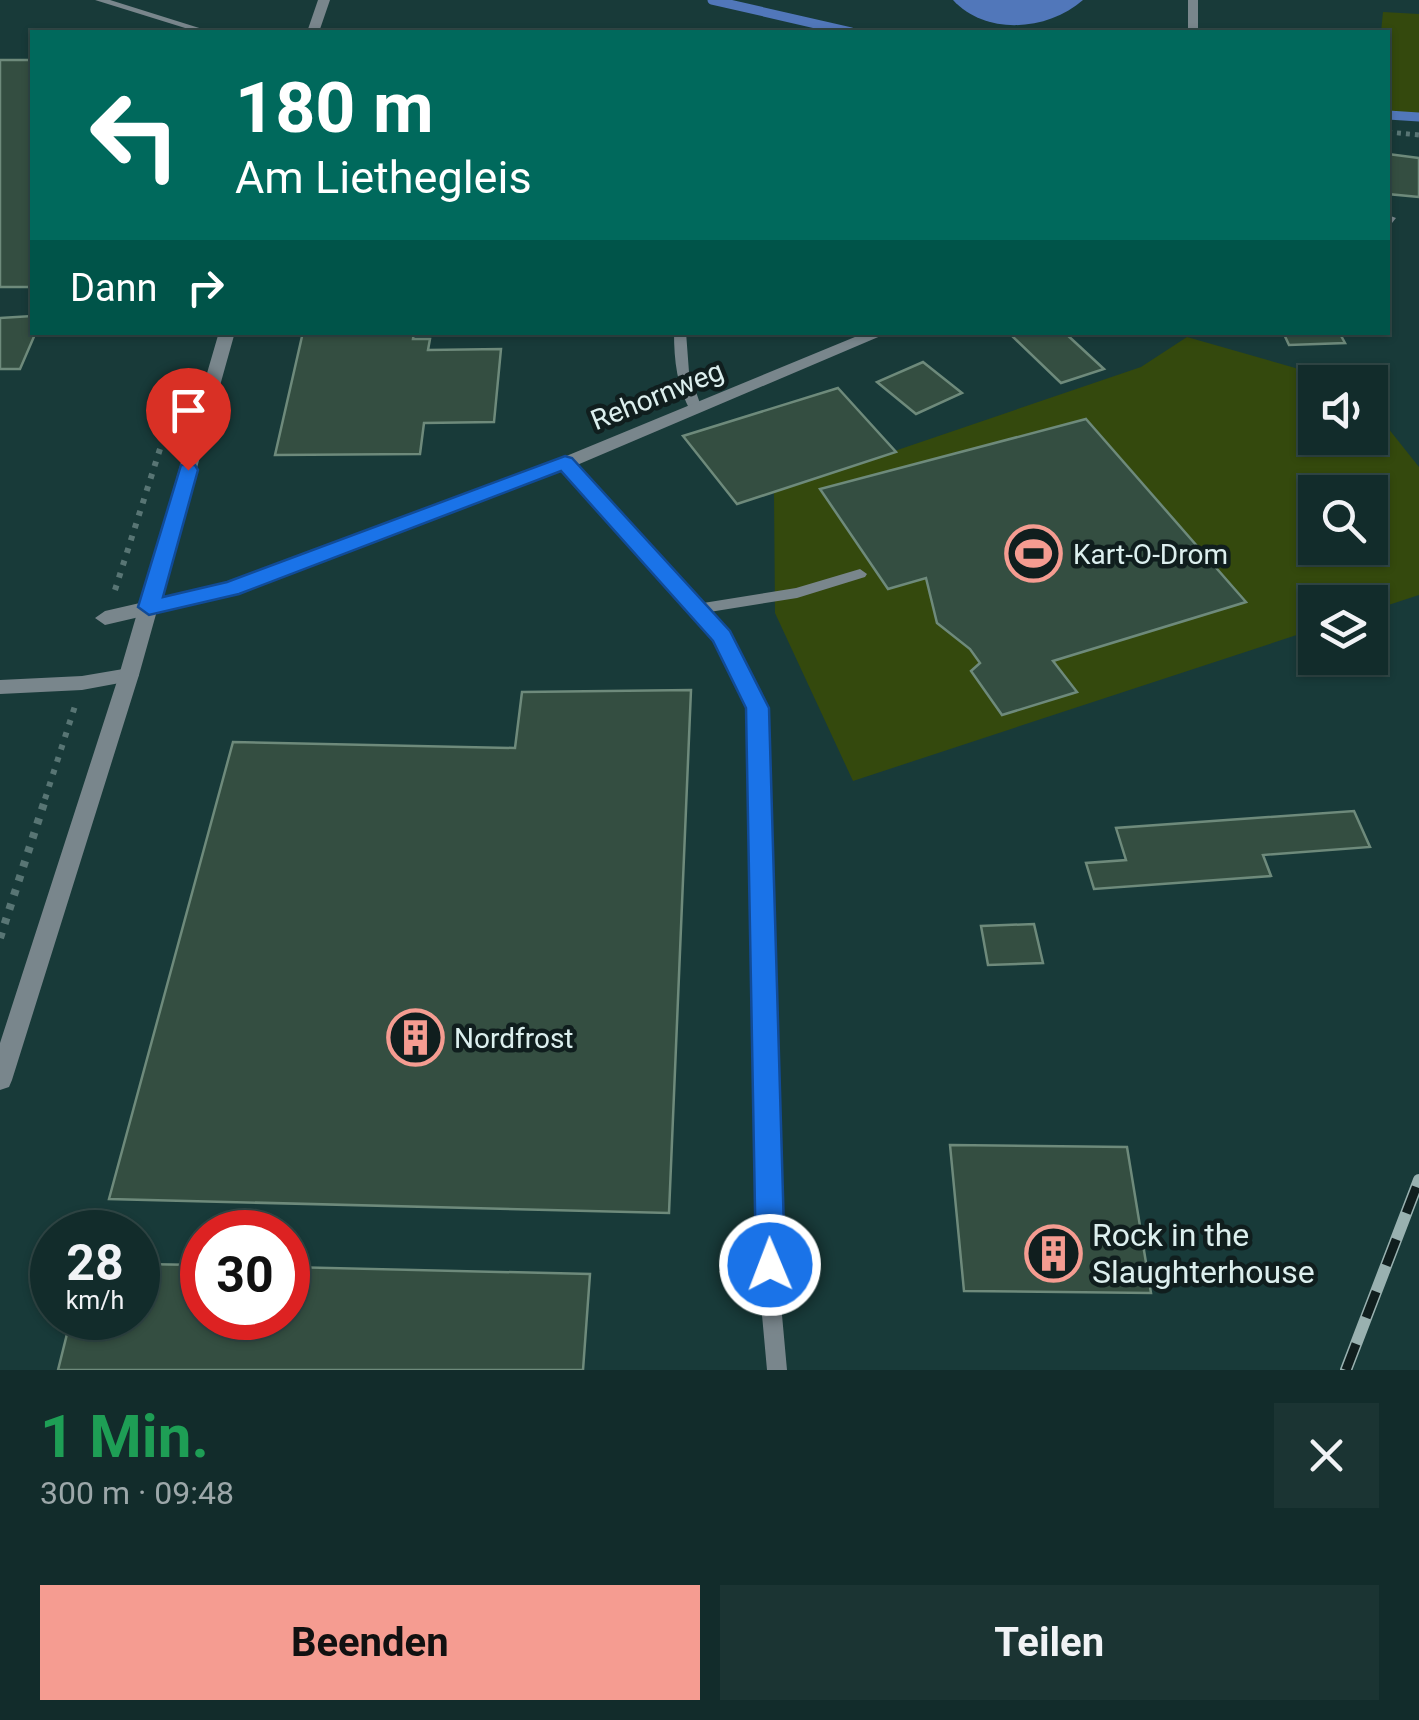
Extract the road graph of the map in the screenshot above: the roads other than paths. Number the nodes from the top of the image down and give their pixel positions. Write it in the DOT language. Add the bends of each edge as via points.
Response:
graph roads {
  1 [pos="100,0"];
  2 [pos="324,0"];
  3 [pos="1193,0"];
  4 [pos="200,30"];
  5 [pos="314,30"];
  6 [pos="1193,30"];
  7 [pos="226,335"];
  8 [pos="680,335"];
  9 [pos="875,335"];
  10 [pos="696,409"];
  11 [pos="565,463"];
  12 [pos="860,574"];
  13 [pos="149,607"];
  14 [pos="697,609"];
  15 [pos="106,618"];
  16 [pos="129,675"];
  17 [pos="0,686"];
  18 [pos="0,1080"];
  19 [pos="771,1304"];
  20 [pos="778,1370"];
  1 -- 4 [label="lane"];
  2 -- 5 [label="street"];
  3 -- 6 [label="lane"];
  7 -- 13 [label="street"];
  8 -- 10 [label="lane" via="680,371"];
  9 -- 10 [label="street, Rehornweg"];
  10 -- 11 [label="street, Rehornweg"];
  11 -- 13 [label="street, Rehornweg" via="231,588"];
  11 -- 14 [label="street"];
  12 -- 14 [label="lane" via="798,593"];
  13 -- 15 [label="street, Rehornweg"];
  13 -- 16 [label="street"];
  14 -- 19 [label="street" via="722,637 757,708"];
  16 -- 17 [label="street"];
  16 -- 18 [label="street"];
  19 -- 20 [label="lane"];
}
